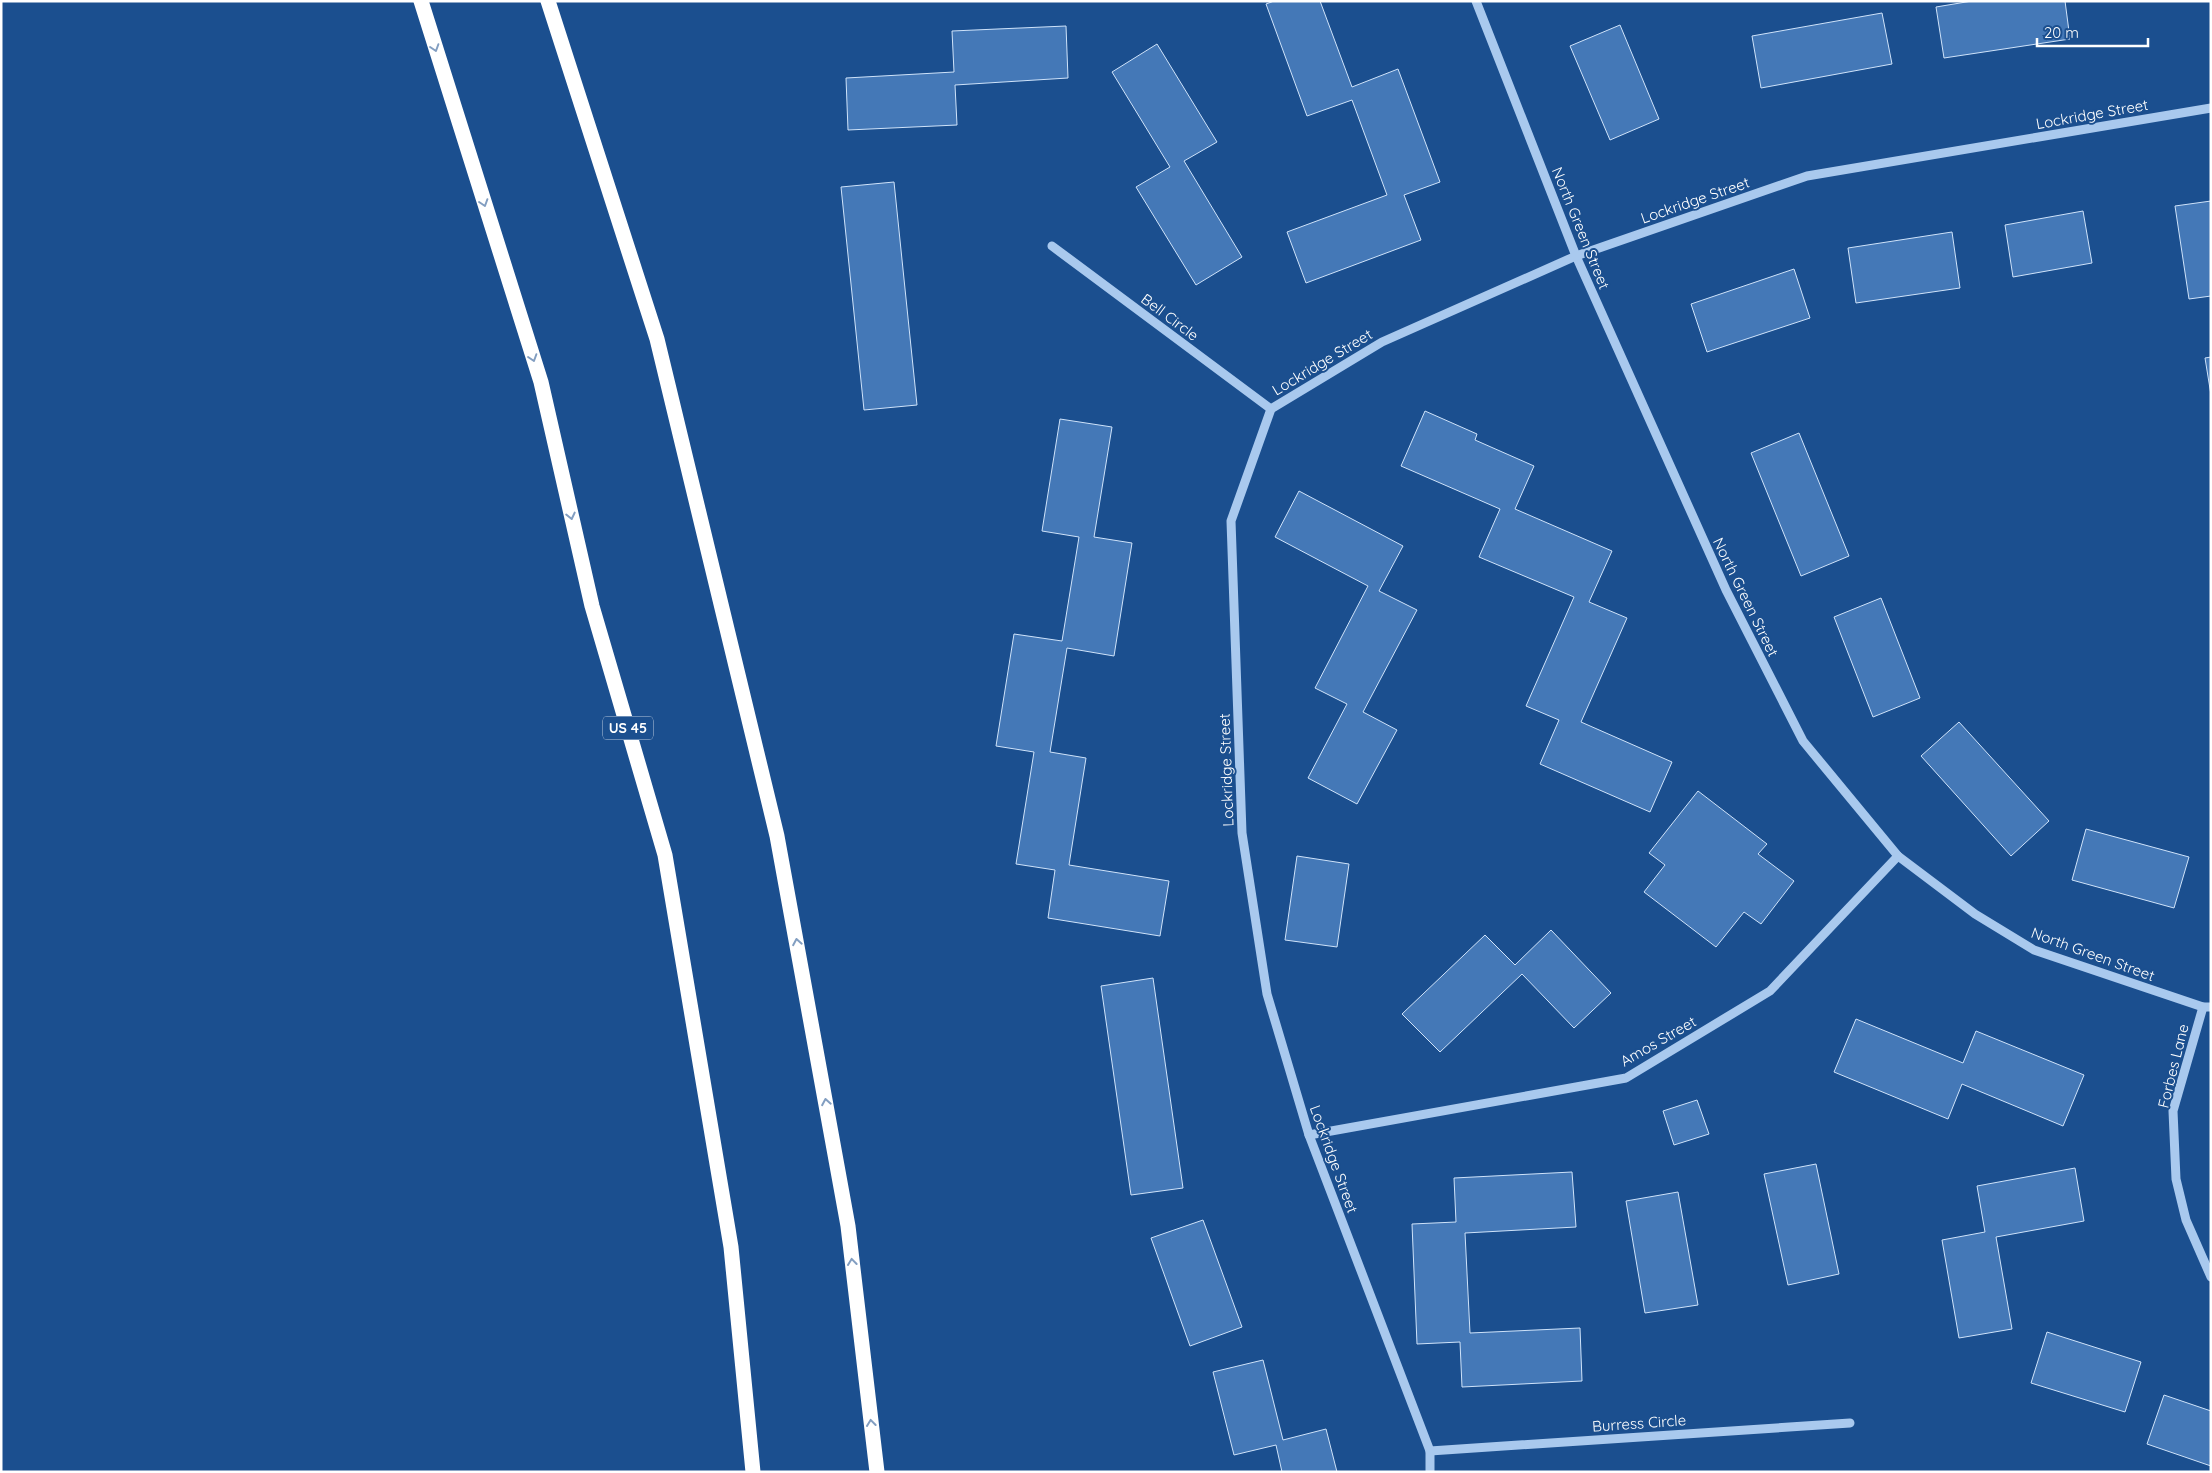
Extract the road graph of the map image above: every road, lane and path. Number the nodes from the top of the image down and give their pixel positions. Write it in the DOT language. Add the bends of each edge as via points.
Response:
graph roads {
  1 [pos="420,1"];
  2 [pos="548,1"];
  3 [pos="1476,1"];
  4 [pos="2211,108"];
  5 [pos="1052,246"];
  6 [pos="1576,256"];
  7 [pos="1271,410"];
  8 [pos="1898,856"];
  9 [pos="2207,1007"];
  10 [pos="1309,1135"];
  11 [pos="2211,1277"];
  12 [pos="1850,1423"];
  13 [pos="1430,1451"];
  14 [pos="753,1472"];
  15 [pos="877,1472"];
  16 [pos="1430,1472"];
  1 -- 14 [label="highway, US 45, one-way" via="541,382 592,606 665,855 731,1247"];
  15 -- 2 [label="highway, one-way" via="848,1226 777,836 656,339"];
  3 -- 6 [label="street, North Green Street"];
  4 -- 6 [label="street, Lockridge Street" via="1807,176"];
  5 -- 7 [label="street, Bell Circle"];
  6 -- 7 [label="street, Lockridge Street" via="1382,342"];
  6 -- 8 [label="street, North Green Street" via="1726,590 1803,741"];
  7 -- 10 [label="street, Lockridge Street" via="1231,521 1242,833 1267,994"];
  8 -- 9 [label="street, North Green Street" via="1975,914 2034,950"];
  8 -- 10 [label="street, Amos Street" via="1770,990 1626,1078"];
  9 -- 11 [label="street, Forbes Lane" via="2174,1111 2176,1179 2186,1220"];
  10 -- 13 [label="street, Lockridge Street"];
  12 -- 13 [label="street, Burress Circle"];
  13 -- 16 [label="street, Lockridge Street"];
}
